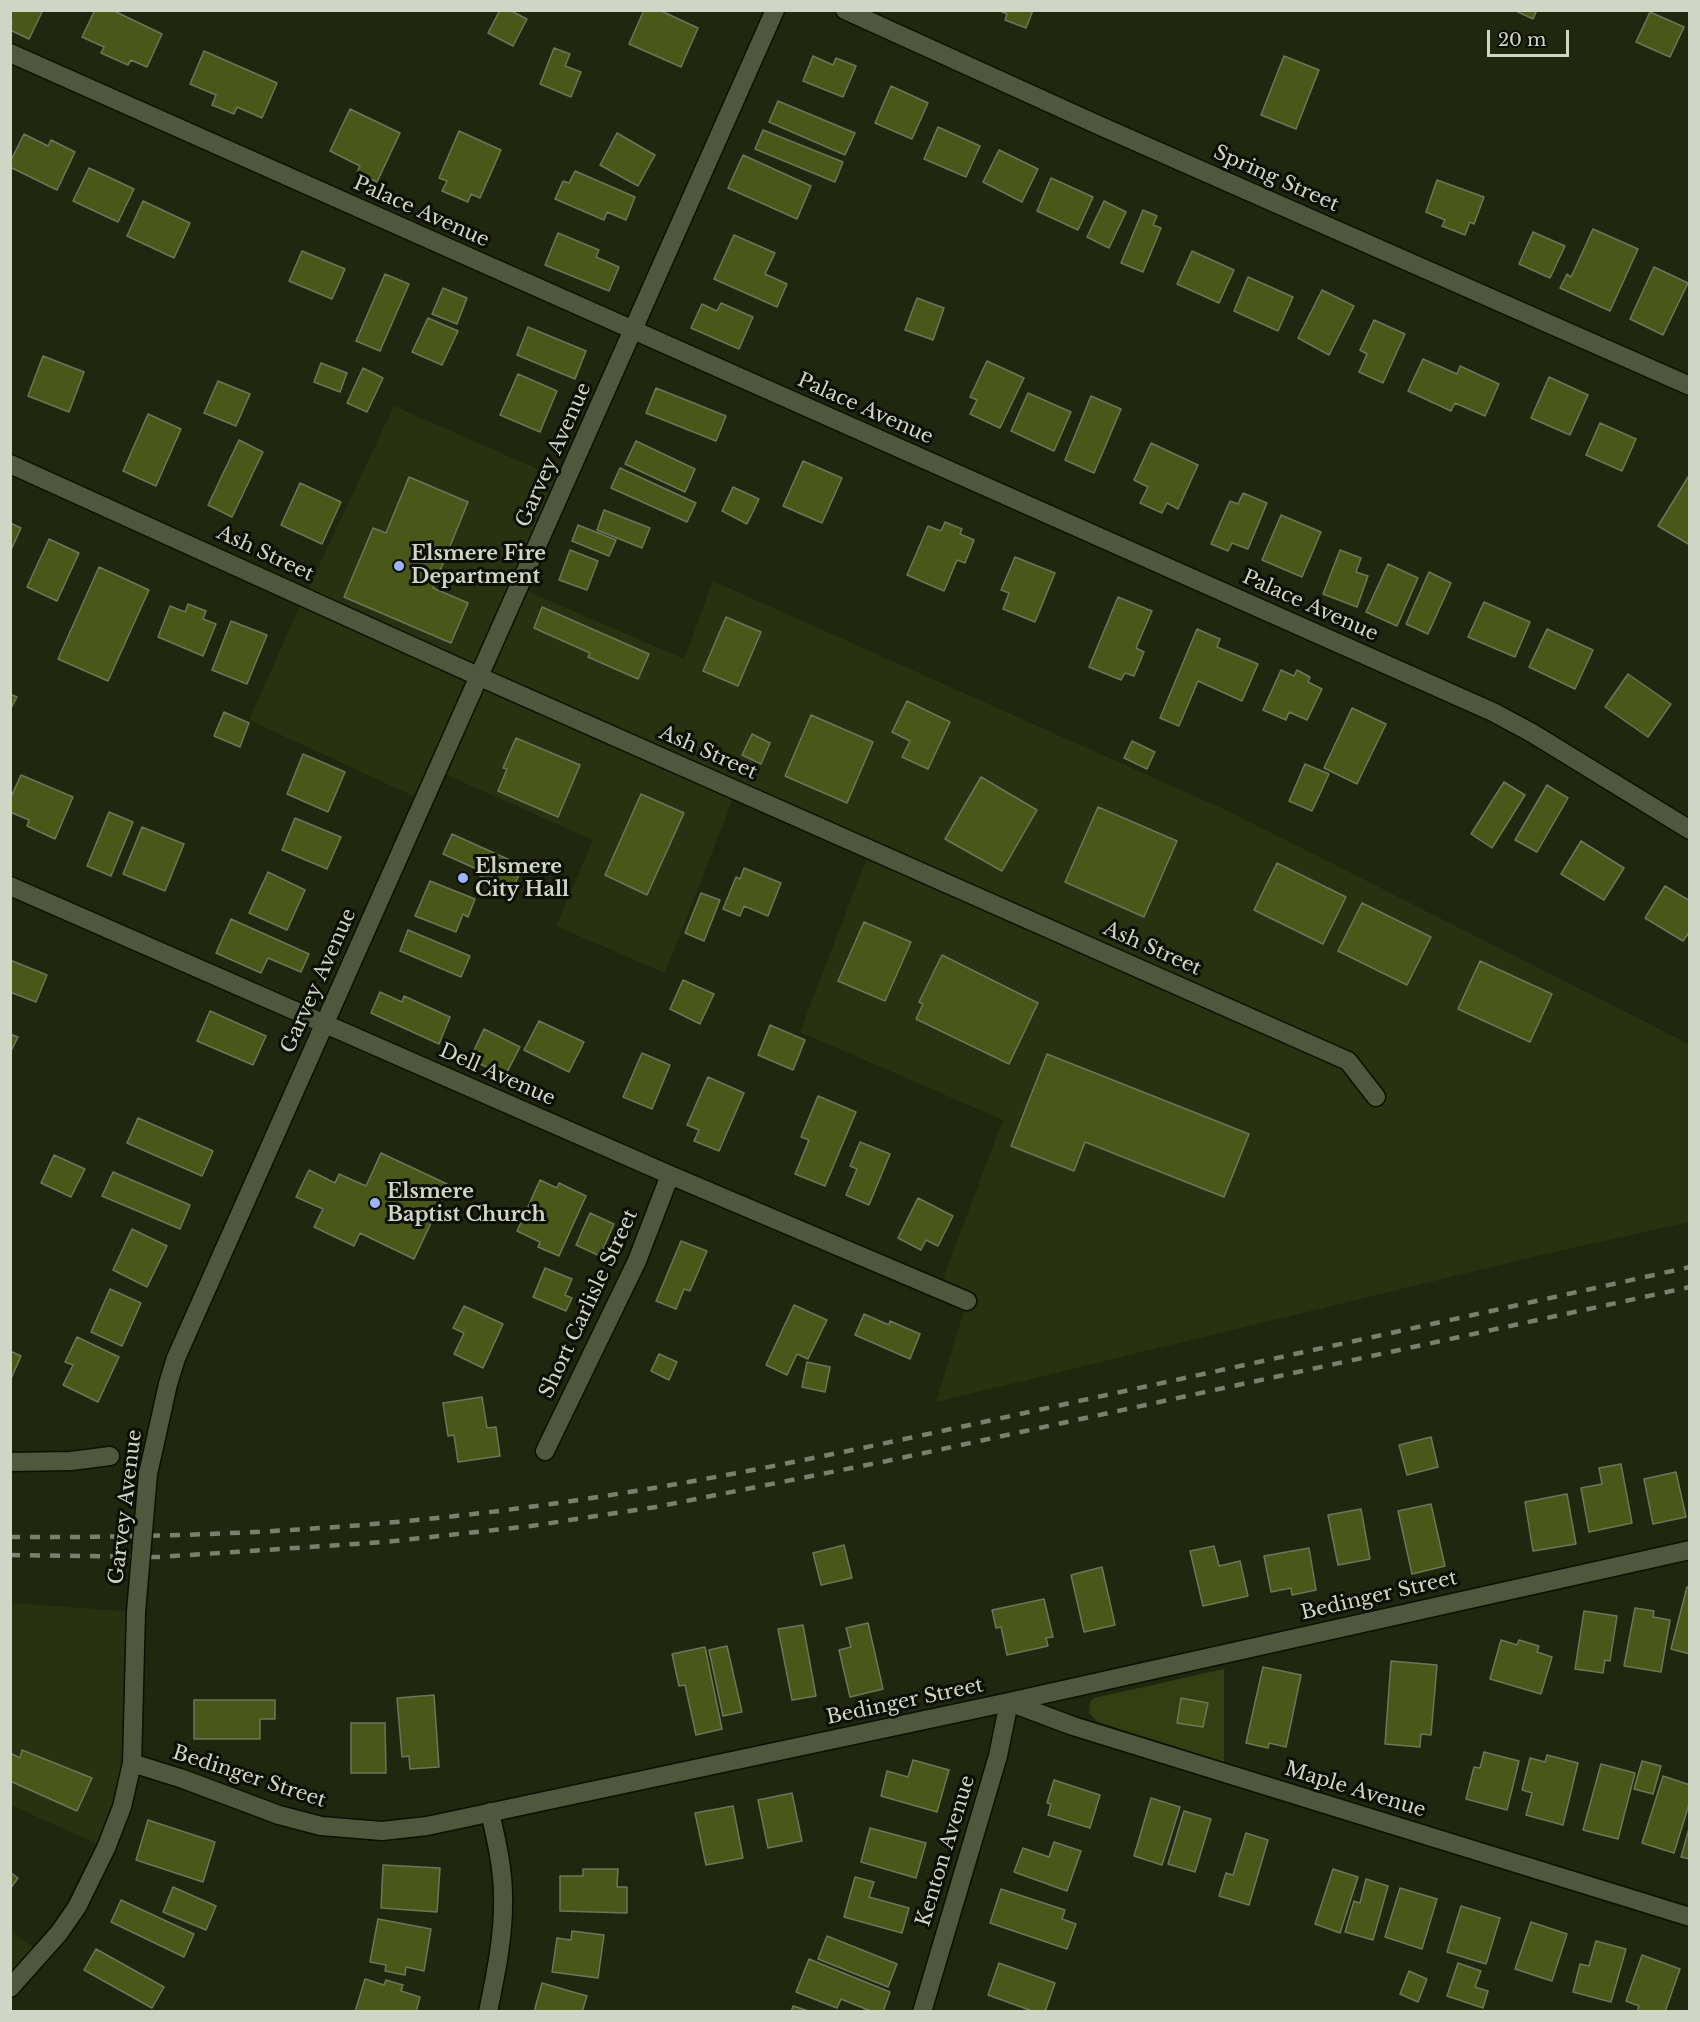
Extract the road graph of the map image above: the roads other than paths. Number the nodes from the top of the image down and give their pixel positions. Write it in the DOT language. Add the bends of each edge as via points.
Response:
graph roads {
  1 [pos="775,10"];
  2 [pos="845,10"];
  3 [pos="10,53"];
  4 [pos="634,330"];
  5 [pos="1689,386"];
  6 [pos="10,464"];
  7 [pos="480,677"];
  8 [pos="1689,830"];
  9 [pos="10,886"];
  10 [pos="325,1025"];
  11 [pos="1376,1097"];
  12 [pos="670,1175"];
  13 [pos="967,1301"];
  14 [pos="545,1451"];
  15 [pos="110,1456"];
  16 [pos="10,1462"];
  17 [pos="1689,1550"];
  18 [pos="1009,1702"];
  19 [pos="132,1763"];
  20 [pos="490,1812"];
  21 [pos="1689,1917"];
  22 [pos="10,1988"];
  23 [pos="488,2012"];
  24 [pos="922,2012"];
  1 -- 4 [label="street, Garvey Avenue"];
  2 -- 5 [label="street, Spring Street"];
  3 -- 4 [label="street, Palace Avenue"];
  4 -- 7 [label="street, Garvey Avenue"];
  4 -- 8 [label="street, Palace Avenue" via="1493,712"];
  6 -- 7 [label="street, Ash Street"];
  7 -- 10 [label="street, Garvey Avenue"];
  7 -- 11 [label="street, Ash Street" via="1348,1061"];
  9 -- 10 [label="street, Dell Avenue"];
  10 -- 12 [label="street, Dell Avenue"];
  10 -- 19 [label="street, Garvey Avenue, bridge" via="176,1358 168,1384 148,1474 136,1612"];
  12 -- 13 [label="street, Dell Avenue"];
  12 -- 14 [label="street, Short Carlisle Street" via="637,1261"];
  15 -- 16 [label="street"];
  17 -- 18 [label="street, Bedinger Street"];
  18 -- 20 [label="street, Bedinger Street"];
  18 -- 21 [label="street, Maple Avenue" via="1073,1726"];
  18 -- 24 [label="street, Kenton Avenue" via="998,1756"];
  19 -- 20 [label="street, Bedinger Street" via="321,1826 382,1831"];
  19 -- 22 [label="street, Garvey Avenue" via="122,1807 77,1907"];
  20 -- 23 [label="street" via="503,1895 499,1959"];
}
